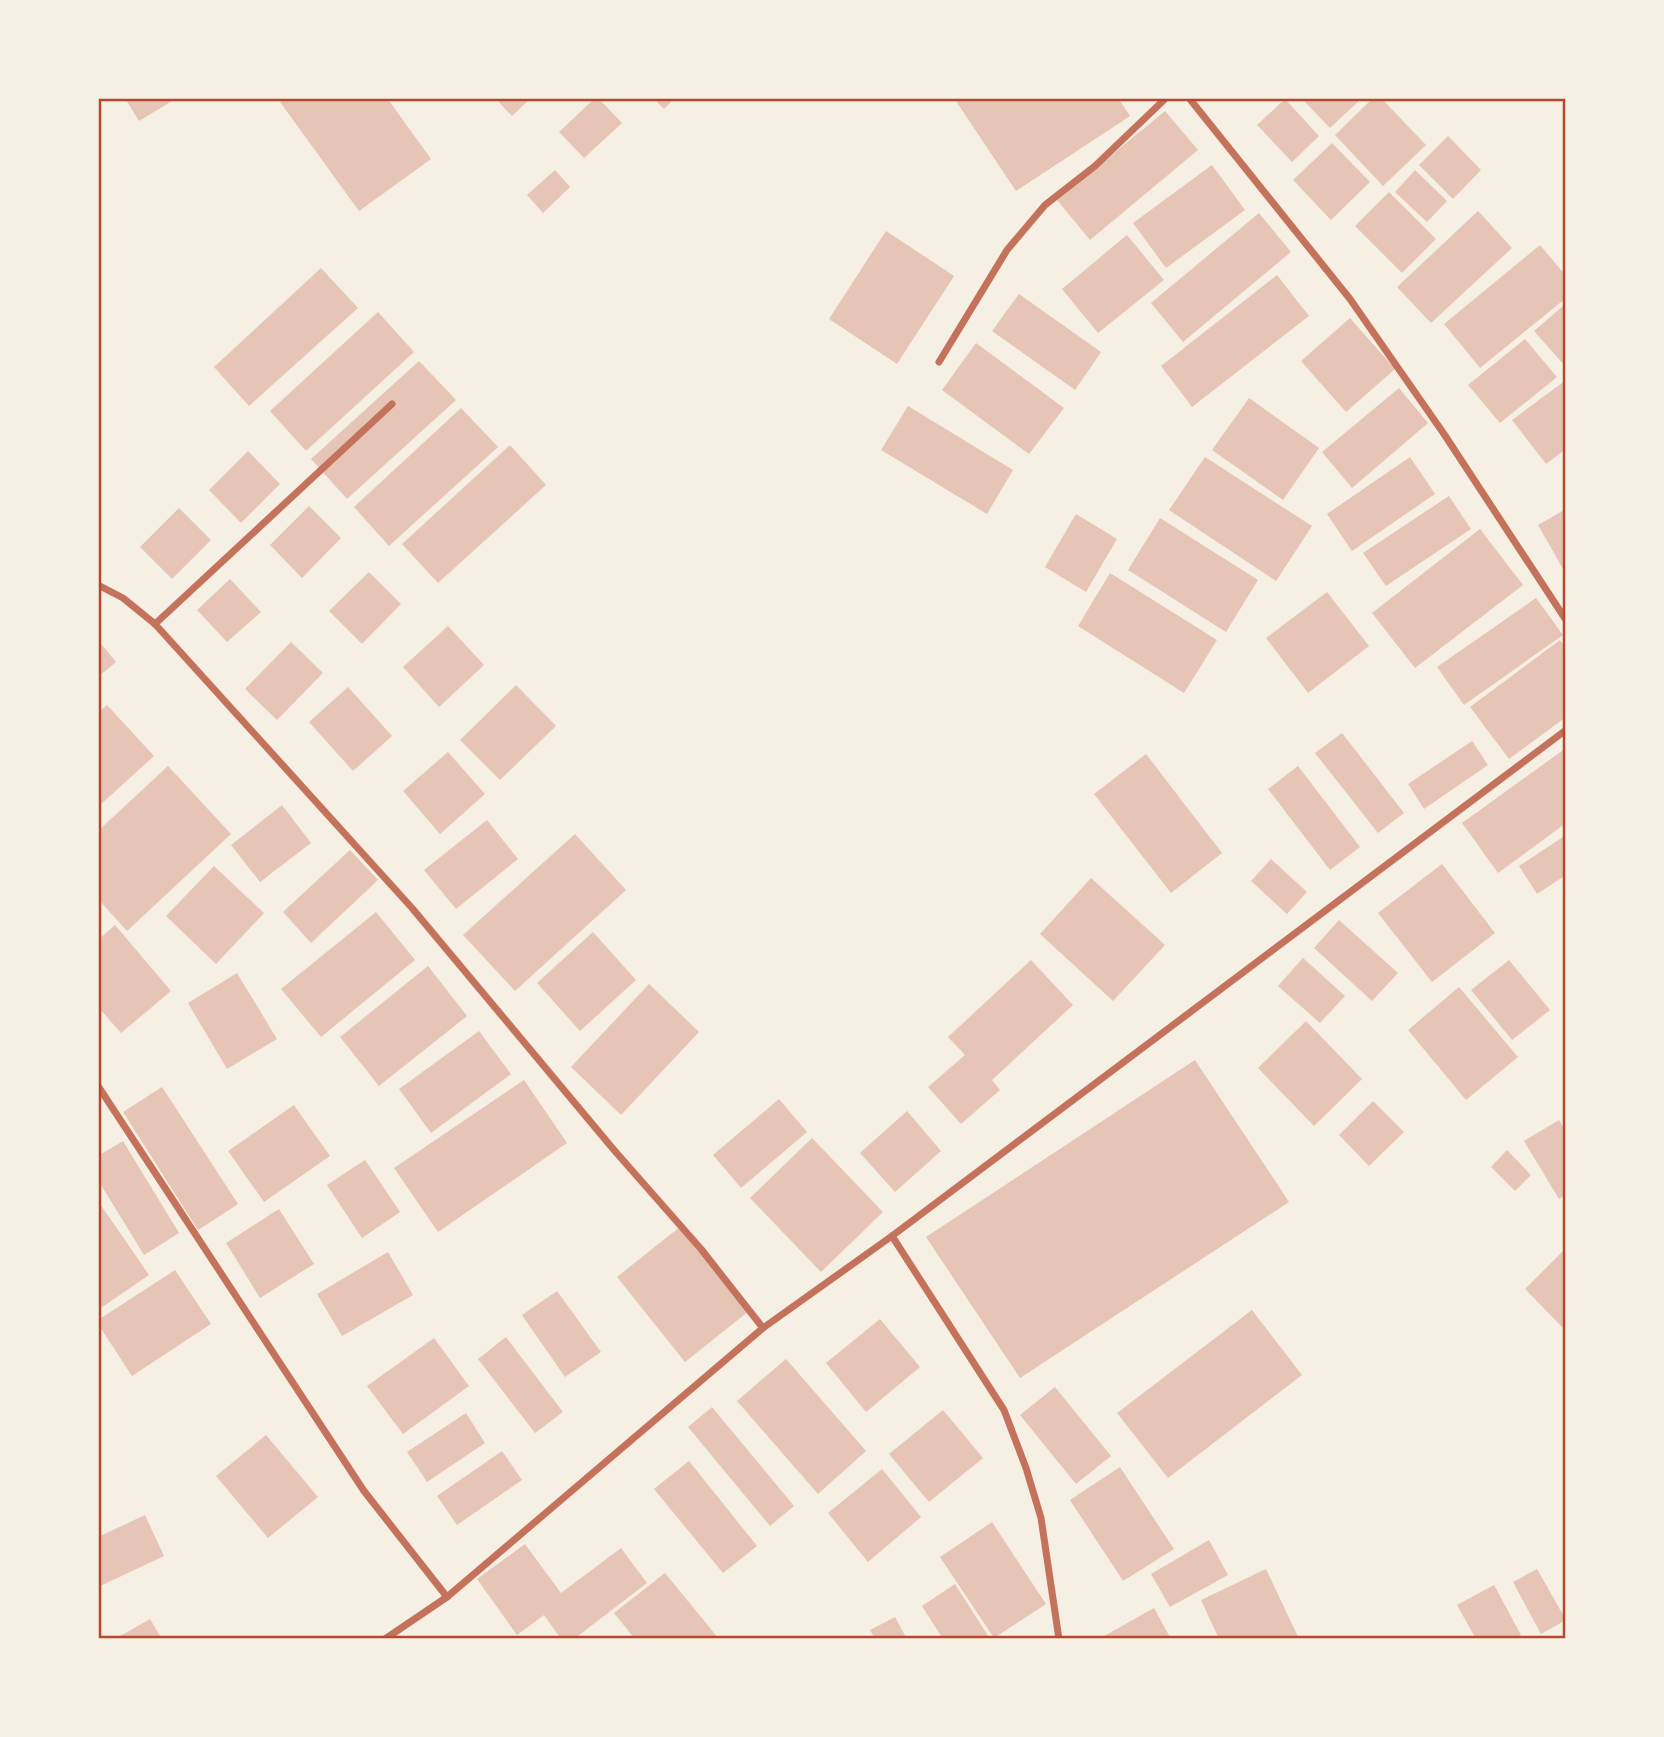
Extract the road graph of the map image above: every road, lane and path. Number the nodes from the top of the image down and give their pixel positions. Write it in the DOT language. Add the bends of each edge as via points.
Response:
graph roads {
  1 [pos="1166,98"];
  2 [pos="1189,98"];
  3 [pos="939,362"];
  4 [pos="392,404"];
  5 [pos="98,585"];
  6 [pos="1566,620"];
  7 [pos="155,624"];
  8 [pos="1566,730"];
  9 [pos="98,1086"];
  10 [pos="892,1236"];
  11 [pos="763,1328"];
  12 [pos="447,1597"];
  13 [pos="385,1639"];
  14 [pos="1059,1639"];
  1 -- 3 [label="street" via="1095,166 1045,205 1007,250"];
  2 -- 6 [label="street" via="1350,299"];
  4 -- 7 [label="street"];
  5 -- 7 [label="street"];
  7 -- 11 [label="street" via="412,908"];
  8 -- 10 [label="street"];
  9 -- 12 [label="street" via="364,1491"];
  10 -- 11 [label="street"];
  10 -- 14 [label="street" via="1004,1410 1041,1518"];
  11 -- 12 [label="street"];
  12 -- 13 [label="street"];
}
